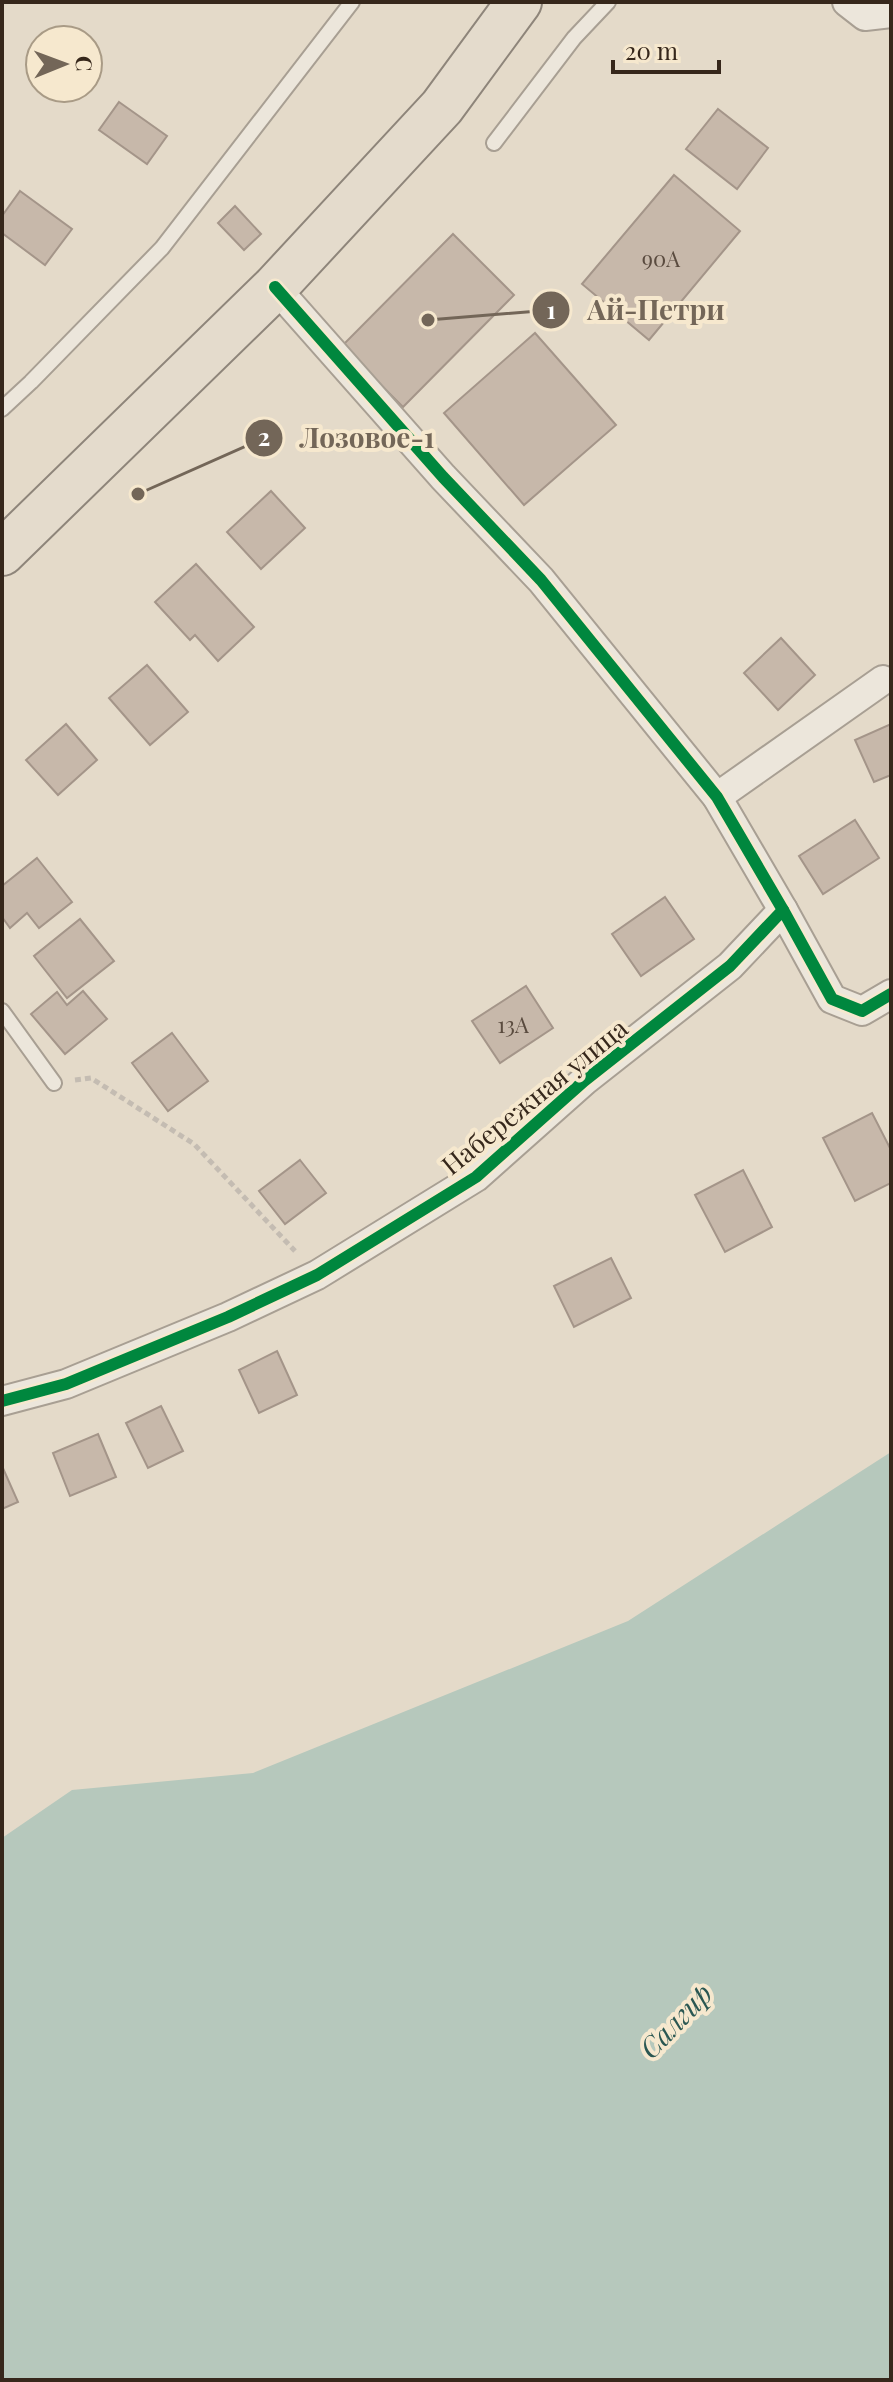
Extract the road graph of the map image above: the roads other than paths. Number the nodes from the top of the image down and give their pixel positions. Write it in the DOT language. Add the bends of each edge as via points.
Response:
graph roads {
  1 [pos="352,2"];
  2 [pos="519,2"];
  3 [pos="608,2"];
  4 [pos="847,2"];
  5 [pos="891,13"];
  6 [pos="494,143"];
  7 [pos="275,287"];
  8 [pos="2,409"];
  9 [pos="2,553"];
  10 [pos="883,680"];
  11 [pos="717,797"];
  12 [pos="783,910"];
  13 [pos="891,994"];
  14 [pos="2,1011"];
  15 [pos="54,1083"];
  16 [pos="2,1401"];
  1 -- 8 [label="lane" via="162,248"];
  2 -- 7 [label="main road" via="442,107"];
  3 -- 6 [label="lane"];
  4 -- 5 [label="street" via="865,16"];
  7 -- 9 [label="main road"];
  7 -- 11 [label="street" via="541,580"];
  10 -- 11 [label="street"];
  11 -- 12 [label="street"];
  12 -- 13 [label="street" via="832,999 862,1011"];
  12 -- 16 [label="street, Набережная улица" via="730,966 584,1081 476,1177 317,1275 66,1384"];
  14 -- 15 [label="lane"];
}
